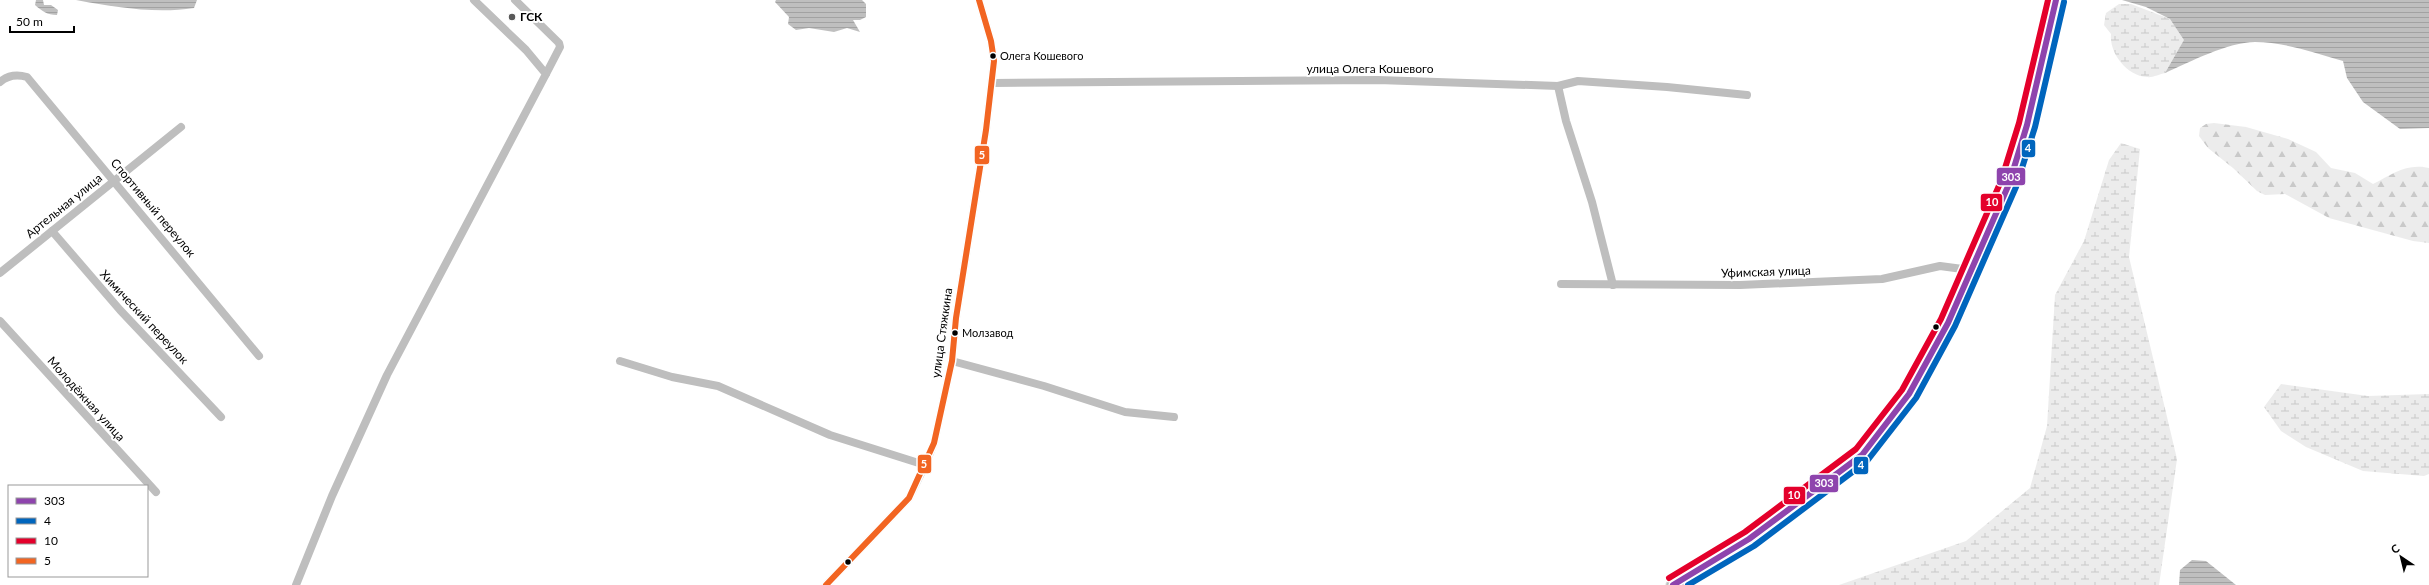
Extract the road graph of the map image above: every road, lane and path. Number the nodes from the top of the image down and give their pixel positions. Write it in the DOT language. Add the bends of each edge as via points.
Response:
graph roads {
  1 [pos="474,0"];
  2 [pos="515,0"];
  3 [pos="979,0"];
  4 [pos="2056,0"];
  5 [pos="546,74"];
  6 [pos="0,82"];
  7 [pos="992,83"];
  8 [pos="1558,86"];
  9 [pos="1747,95"];
  10 [pos="180,127"];
  11 [pos="115,180"];
  12 [pos="52,231"];
  13 [pos="1970,270"];
  14 [pos="0,273"];
  15 [pos="1561,284"];
  16 [pos="1613,285"];
  17 [pos="0,321"];
  18 [pos="259,356"];
  19 [pos="620,361"];
  20 [pos="952,361"];
  21 [pos="221,417"];
  22 [pos="1174,417"];
  23 [pos="926,465"];
  24 [pos="156,492"];
  25 [pos="296,585"];
  26 [pos="826,585"];
  27 [pos="1673,585"];
  1 -- 5 [label="street" via="526,50"];
  2 -- 5 [label="street" via="559,43 560,47"];
  3 -- 7 [label="street, улица Стяжкина" via="991,41 994,61"];
  4 -- 13 [label="main road" via="2027,125 2011,177"];
  5 -- 25 [label="street" via="387,375 332,496"];
  6 -- 11 [label="street, Спортивный переулок" via="20,74 27,77"];
  7 -- 8 [label="street, улица Олега Кошевого" via="1378,80"];
  7 -- 20 [label="street, улица Стяжкина" via="956,318"];
  8 -- 9 [label="street, улица Олега Кошевого" via="1578,81"];
  8 -- 16 [label="street"];
  10 -- 11 [label="street, Артельная улица"];
  11 -- 12 [label="street, Артельная улица"];
  11 -- 18 [label="street, Спортивный переулок"];
  12 -- 14 [label="street, Артельная улица"];
  12 -- 21 [label="street, Химический переулок" via="120,310"];
  13 -- 16 [label="street, Уфимская улица" via="1940,266 1882,279 1748,285"];
  13 -- 27 [label="main road" via="1948,323 1909,394 1862,455 1749,539"];
  15 -- 16 [label="street, Уфимская улица"];
  17 -- 24 [label="street, Молодёжная улица"];
  19 -- 23 [label="street" via="672,377 718,386 830,435"];
  20 -- 22 [label="street" via="1036,383 1125,412"];
  20 -- 23 [label="street, улица Стяжкина" via="934,443"];
  23 -- 26 [label="street, улица Стяжкина" via="908,498"];
}
